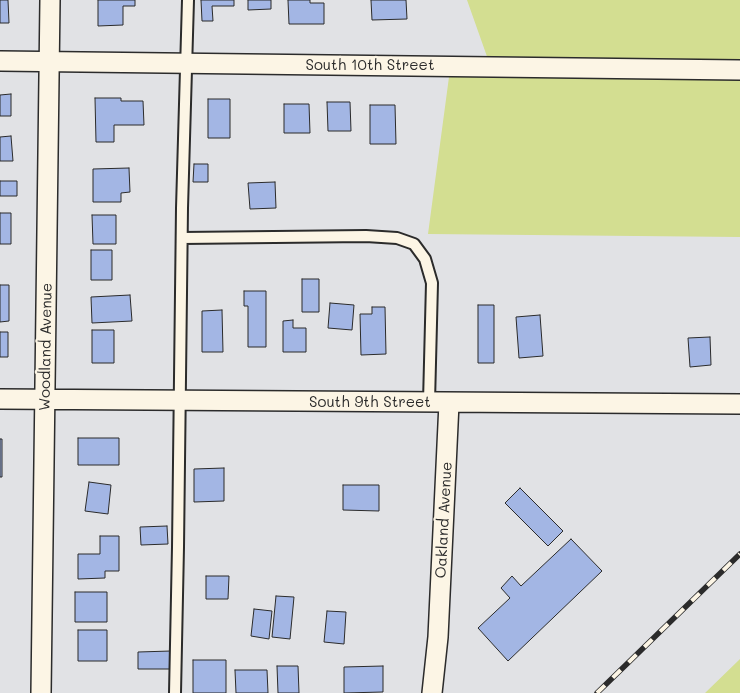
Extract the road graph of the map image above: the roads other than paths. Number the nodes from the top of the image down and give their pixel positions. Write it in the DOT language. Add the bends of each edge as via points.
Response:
graph roads {
  1 [pos="50,0"];
  2 [pos="188,0"];
  3 [pos="0,61"];
  4 [pos="49,61"];
  5 [pos="187,64"];
  6 [pos="740,70"];
  7 [pos="182,238"];
  8 [pos="0,399"];
  9 [pos="45,399"];
  10 [pos="179,400"];
  11 [pos="429,402"];
  12 [pos="449,403"];
  13 [pos="740,404"];
  14 [pos="41,693"];
  15 [pos="175,693"];
  16 [pos="432,693"];
  1 -- 4 [label="street, Woodland Avenue"];
  2 -- 5 [label="lane"];
  3 -- 4 [label="street, South 10th Street"];
  4 -- 5 [label="street, South 10th Street"];
  4 -- 9 [label="street, Woodland Avenue"];
  5 -- 6 [label="street, South 10th Street"];
  5 -- 7 [label="lane"];
  7 -- 10 [label="lane"];
  7 -- 11 [label="lane" via="366,236 397,238 414,244 425,259 432,283"];
  8 -- 9 [label="street, South 9th Street"];
  9 -- 10 [label="street, South 9th Street"];
  9 -- 14 [label="street, Woodland Avenue"];
  10 -- 11 [label="street, South 9th Street"];
  10 -- 15 [label="lane"];
  11 -- 12 [label="street, South 9th Street"];
  12 -- 13 [label="street, South 9th Street"];
  12 -- 16 [label="street, Oakland Avenue" via="438,636"];
}
